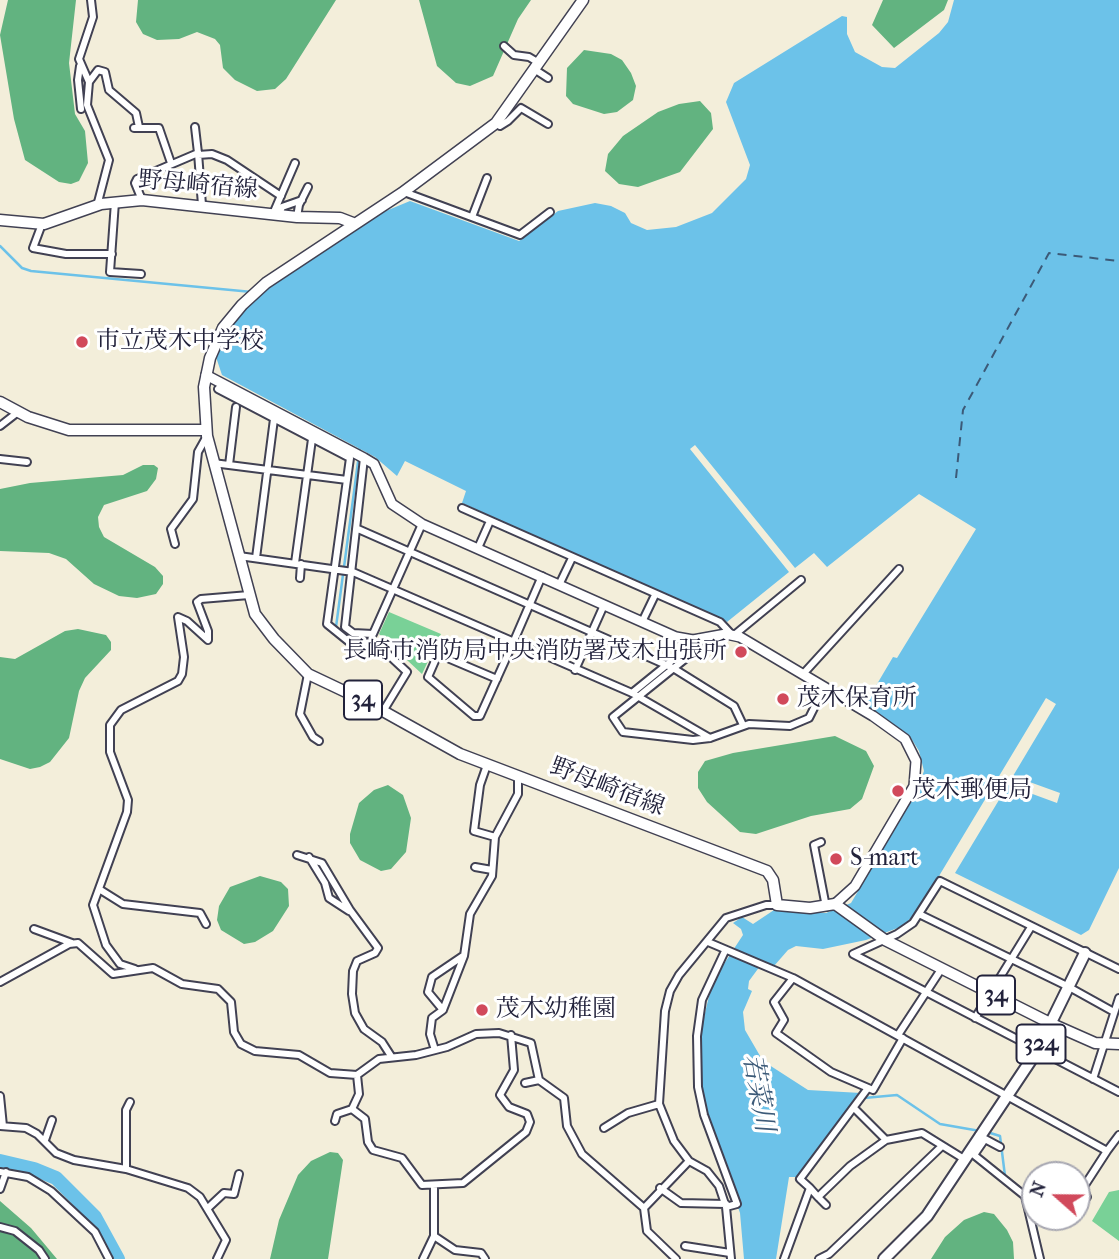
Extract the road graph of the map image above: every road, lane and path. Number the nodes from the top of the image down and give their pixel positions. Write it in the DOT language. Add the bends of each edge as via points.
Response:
graph roads {
  1 [pos="90,0"];
  2 [pos="583,0"];
  3 [pos="504,47"];
  4 [pos="80,64"];
  5 [pos="536,66"];
  6 [pos="548,78"];
  7 [pos="89,82"];
  8 [pos="81,109"];
  9 [pos="496,123"];
  10 [pos="548,124"];
  11 [pos="195,127"];
  12 [pos="198,154"];
  13 [pos="171,163"];
  14 [pos="295,163"];
  15 [pos="487,178"];
  16 [pos="308,187"];
  17 [pos="404,192"];
  18 [pos="281,196"];
  19 [pos="142,200"];
  20 [pos="302,200"];
  21 [pos="114,202"];
  22 [pos="202,205"];
  23 [pos="97,206"];
  24 [pos="550,212"];
  25 [pos="276,215"];
  26 [pos="297,217"];
  27 [pos="472,217"];
  28 [pos="0,220"];
  29 [pos="353,223"];
  30 [pos="42,224"];
  31 [pos="112,254"];
  32 [pos="141,274"];
  33 [pos="206,374"];
  34 [pos="218,388"];
  35 [pos="0,402"];
  36 [pos="236,407"];
  37 [pos="18,412"];
  38 [pos="274,419"];
  39 [pos="0,426"];
  40 [pos="206,433"];
  41 [pos="312,439"];
  42 [pos="364,457"];
  43 [pos="0,459"];
  44 [pos="27,462"];
  45 [pos="214,463"];
  46 [pos="229,465"];
  47 [pos="268,469"];
  48 [pos="307,474"];
  49 [pos="347,480"];
  50 [pos="462,508"];
  51 [pos="489,521"];
  52 [pos="422,524"];
  53 [pos="358,529"];
  54 [pos="175,544"];
  55 [pos="478,548"];
  56 [pos="410,551"];
  57 [pos="239,556"];
  58 [pos="256,558"];
  59 [pos="572,558"];
  60 [pos="298,564"];
  61 [pos="337,568"];
  62 [pos="899,569"];
  63 [pos="352,571"];
  64 [pos="542,576"];
  65 [pos="300,578"];
  66 [pos="801,580"];
  67 [pos="560,583"];
  68 [pos="393,588"];
  69 [pos="249,595"];
  70 [pos="655,595"];
  71 [pos="529,605"];
  72 [pos="604,605"];
  73 [pos="642,622"];
  74 [pos="591,633"];
  75 [pos="733,636"];
  76 [pos="698,639"];
  77 [pos="513,643"];
  78 [pos="670,667"];
  79 [pos="575,670"];
  80 [pos="804,673"];
  81 [pos="308,674"];
  82 [pos="497,679"];
  83 [pos="824,688"];
  84 [pos="635,694"];
  85 [pos="382,713"];
  86 [pos="743,725"];
  87 [pos="710,738"];
  88 [pos="319,741"];
  89 [pos="487,765"];
  90 [pos="519,777"];
  91 [pos="495,837"];
  92 [pos="821,842"];
  93 [pos="297,855"];
  94 [pos="309,857"];
  95 [pos="475,867"];
  96 [pos="492,870"];
  97 [pos="100,889"];
  98 [pos="777,905"];
  99 [pos="830,906"];
  100 [pos="352,912"];
  101 [pos="921,915"];
  102 [pos="206,924"];
  103 [pos="1031,927"];
  104 [pos="34,929"];
  105 [pos="880,937"];
  106 [pos="708,942"];
  107 [pos="72,943"];
  108 [pos="726,952"];
  109 [pos="1085,953"];
  110 [pos="464,956"];
  111 [pos="1012,960"];
  112 [pos="942,968"];
  113 [pos="137,969"];
  114 [pos="1119,969"];
  115 [pos="793,978"];
  116 [pos="0,982"];
  117 [pos="1069,987"];
  118 [pos="926,992"];
  119 [pos="991,993"];
  120 [pos="1119,998"];
  121 [pos="443,1010"];
  122 [pos="1114,1012"];
  123 [pos="975,1018"];
  124 [pos="1052,1024"];
  125 [pos="511,1035"];
  126 [pos="900,1036"];
  127 [pos="1104,1044"];
  128 [pos="1119,1044"];
  129 [pos="435,1051"];
  130 [pos="1037,1051"];
  131 [pos="391,1056"];
  132 [pos="357,1075"];
  133 [pos="1093,1079"];
  134 [pos="539,1080"];
  135 [pos="525,1083"];
  136 [pos="866,1091"];
  137 [pos="1119,1092"];
  138 [pos="0,1096"];
  139 [pos="1007,1096"];
  140 [pos="130,1102"];
  141 [pos="659,1104"];
  142 [pos="857,1106"];
  143 [pos="352,1108"];
  144 [pos="52,1120"];
  145 [pos="335,1121"];
  146 [pos="1,1126"];
  147 [pos="604,1128"];
  148 [pos="983,1134"];
  149 [pos="1119,1135"];
  150 [pos="45,1140"];
  151 [pos="886,1140"];
  152 [pos="942,1146"];
  153 [pos="1000,1147"];
  154 [pos="1107,1151"];
  155 [pos="964,1159"];
  156 [pos="689,1161"];
  157 [pos="127,1168"];
  158 [pos="3,1172"];
  159 [pos="239,1174"];
  160 [pos="1091,1176"];
  161 [pos="434,1186"];
  162 [pos="660,1188"];
  163 [pos="810,1188"];
  164 [pos="0,1189"];
  165 [pos="818,1197"];
  166 [pos="826,1205"];
  167 [pos="726,1206"];
  168 [pos="208,1208"];
  169 [pos="644,1208"];
  170 [pos="0,1227"];
  171 [pos="434,1236"];
  172 [pos="685,1246"];
  173 [pos="730,1256"];
  174 [pos="45,1259"];
  175 [pos="109,1259"];
  176 [pos="217,1259"];
  177 [pos="423,1259"];
  178 [pos="485,1259"];
  179 [pos="676,1259"];
  180 [pos="784,1259"];
  181 [pos="819,1259"];
  182 [pos="884,1259"];
  183 [pos="1040,1259"];
  1 -- 4 [label="street" via="93,17"];
  2 -- 5 [label="main road, 野母崎宿線 / 34"];
  3 -- 5 [label="street" via="514,55 529,57"];
  4 -- 7 [label="street"];
  4 -- 8 [label="street"];
  5 -- 6 [label="street"];
  5 -- 9 [label="main road, 野母崎宿線 / 34"];
  7 -- 13 [label="street" via="98,70 104,71 109,90 136,113 136,127 161,130"];
  7 -- 23 [label="street" via="87,105 109,160"];
  9 -- 10 [label="street" via="500,126 521,108"];
  9 -- 17 [label="main road, 野母崎宿線 / 34"];
  11 -- 12 [label="street"];
  12 -- 13 [label="street"];
  12 -- 18 [label="street" via="227,160"];
  12 -- 22 [label="street"];
  13 -- 19 [label="street" via="137,179"];
  14 -- 18 [label="street"];
  15 -- 27 [label="street"];
  16 -- 20 [label="street"];
  17 -- 27 [label="street"];
  17 -- 29 [label="main road, 野母崎宿線 / 34"];
  18 -- 25 [label="street"];
  19 -- 21 [label="main road, 野母崎宿線"];
  19 -- 22 [label="main road, 野母崎宿線"];
  20 -- 25 [label="street" via="282,207"];
  20 -- 26 [label="street"];
  21 -- 23 [label="main road, 野母崎宿線"];
  21 -- 31 [label="street"];
  22 -- 25 [label="main road, 野母崎宿線"];
  23 -- 30 [label="main road, 野母崎宿線"];
  24 -- 27 [label="street" via="520,235"];
  25 -- 26 [label="main road, 野母崎宿線"];
  26 -- 29 [label="main road, 野母崎宿線" via="340,218"];
  28 -- 30 [label="main road, 野母崎宿線"];
  29 -- 33 [label="main road, 野母崎宿線 / 34" via="249,299 223,328"];
  30 -- 31 [label="street" via="33,248"];
  31 -- 32 [label="street" via="110,272"];
  33 -- 40 [label="main road, 野母崎宿線 / 34"];
  33 -- 42 [label="street"];
  34 -- 38 [label="street"];
  35 -- 37 [label="main road"];
  36 -- 46 [label="street"];
  37 -- 39 [label="street"];
  37 -- 40 [label="main road" via="78,432"];
  38 -- 41 [label="street"];
  38 -- 47 [label="street"];
  40 -- 45 [label="main road, 野母崎宿線 / 34"];
  40 -- 54 [label="street" via="198,453 193,499 171,529"];
  41 -- 48 [label="street"];
  41 -- 49 [label="street" via="350,458"];
  42 -- 52 [label="street" via="374,464 392,505"];
  42 -- 53 [label="street"];
  43 -- 44 [label="street"];
  45 -- 46 [label="street"];
  45 -- 57 [label="main road, 野母崎宿線 / 34"];
  46 -- 47 [label="street"];
  47 -- 48 [label="street"];
  47 -- 58 [label="street"];
  48 -- 49 [label="street"];
  48 -- 60 [label="street"];
  49 -- 61 [label="street"];
  50 -- 51 [label="street"];
  51 -- 55 [label="street"];
  51 -- 59 [label="street"];
  52 -- 55 [label="street"];
  52 -- 56 [label="street"];
  53 -- 56 [label="street"];
  53 -- 63 [label="street"];
  55 -- 64 [label="street"];
  56 -- 68 [label="street"];
  56 -- 71 [label="street"];
  57 -- 58 [label="street"];
  57 -- 69 [label="main road, 野母崎宿線 / 34"];
  58 -- 60 [label="street"];
  59 -- 67 [label="street"];
  59 -- 70 [label="street"];
  60 -- 61 [label="street"];
  60 -- 65 [label="street"];
  61 -- 63 [label="street"];
  61 -- 85 [label="street" via="327,624 348,641 377,644 410,670"];
  62 -- 80 [label="street"];
  63 -- 68 [label="street"];
  63 -- 68 [label="street" via="345,627 353,632 373,634"];
  64 -- 67 [label="street"];
  64 -- 71 [label="street"];
  66 -- 75 [label="street"];
  67 -- 72 [label="street"];
  68 -- 77 [label="street"];
  69 -- 81 [label="main road, 野母崎宿線 / 34" via="260,621"];
  69 -- 97 [label="street" via="197,602 208,640 177,617 183,674 178,681 121,710 110,724 110,752 128,800"];
  70 -- 73 [label="street"];
  70 -- 75 [label="street" via="720,622"];
  71 -- 74 [label="street"];
  71 -- 77 [label="street"];
  72 -- 73 [label="street"];
  72 -- 74 [label="street"];
  73 -- 76 [label="street" via="676,637"];
  74 -- 78 [label="street"];
  74 -- 79 [label="street"];
  75 -- 76 [label="street"];
  75 -- 80 [label="street"];
  76 -- 78 [label="street" via="695,651"];
  77 -- 79 [label="street"];
  77 -- 82 [label="street"];
  78 -- 84 [label="street"];
  78 -- 86 [label="street" via="734,706"];
  79 -- 84 [label="street"];
  80 -- 83 [label="street"];
  81 -- 85 [label="main road, 野母崎宿線 / 34"];
  81 -- 88 [label="street" via="300,714"];
  82 -- 82 [label="street" via="438,654 428,677 474,716 480,716"];
  83 -- 86 [label="street" via="813,712 802,722"];
  83 -- 99 [label="street" via="905,739 917,770 903,807 855,886"];
  84 -- 87 [label="street"];
  84 -- 87 [label="street" via="613,718 622,732"];
  85 -- 89 [label="main road, 野母崎宿線 / 34"];
  86 -- 87 [label="street"];
  89 -- 90 [label="main road, 野母崎宿線 / 34"];
  89 -- 91 [label="street" via="474,831"];
  90 -- 91 [label="street" via="518,794"];
  90 -- 98 [label="main road, 野母崎宿線 / 34" via="767,871"];
  91 -- 96 [label="street"];
  92 -- 99 [label="street" via="814,845"];
  93 -- 94 [label="street"];
  94 -- 100 [label="street" via="322,863"];
  94 -- 100 [label="street" via="329,898"];
  95 -- 96 [label="street"];
  96 -- 110 [label="street" via="470,914"];
  97 -- 102 [label="street" via="123,904 201,914"];
  97 -- 113 [label="street" via="93,905 106,945 120,964"];
  98 -- 99 [label="main road"];
  98 -- 106 [label="street" via="726,918"];
  99 -- 105 [label="main road, 34"];
  100 -- 131 [label="street" via="378,948 357,961 353,971 355,1013"];
  101 -- 103 [label="street" via="940,881"];
  101 -- 105 [label="street"];
  101 -- 111 [label="street"];
  103 -- 109 [label="street"];
  103 -- 111 [label="street"];
  104 -- 107 [label="street"];
  105 -- 112 [label="main road, 34"];
  105 -- 118 [label="street" via="853,954"];
  106 -- 108 [label="street"];
  106 -- 141 [label="street" via="679,975 668,996"];
  107 -- 113 [label="street" via="81,944 113,974"];
  107 -- 116 [label="street"];
  108 -- 115 [label="street"];
  108 -- 167 [label="street" via="702,1000 697,1036 698,1087 704,1115 737,1205"];
  109 -- 114 [label="street"];
  109 -- 117 [label="highway, 324"];
  110 -- 121 [label="street"];
  110 -- 121 [label="street" via="432,977 428,992"];
  111 -- 117 [label="street"];
  111 -- 119 [label="street"];
  112 -- 118 [label="street"];
  112 -- 119 [label="main road, 34"];
  113 -- 132 [label="street" via="153,968 182,984 223,991 231,1002 235,1036 249,1049 294,1054 330,1073"];
  115 -- 126 [label="street"];
  115 -- 136 [label="street" via="774,1002 784,1020 776,1033"];
  117 -- 122 [label="street"];
  117 -- 124 [label="highway, 324"];
  118 -- 123 [label="street"];
  118 -- 126 [label="street"];
  119 -- 123 [label="street"];
  119 -- 124 [label="main road, 34"];
  120 -- 122 [label="street"];
  121 -- 129 [label="street" via="432,1018"];
  122 -- 127 [label="street"];
  123 -- 130 [label="street"];
  124 -- 127 [label="main road, 34"];
  124 -- 130 [label="highway, 324"];
  125 -- 129 [label="street" via="476,1034"];
  125 -- 134 [label="street" via="534,1046"];
  125 -- 161 [label="street" via="514,1070 499,1095 509,1107 527,1114 526,1132 463,1182"];
  126 -- 136 [label="street" via="873,1090"];
  126 -- 139 [label="street"];
  127 -- 128 [label="main road, 34"];
  127 -- 133 [label="street"];
  129 -- 131 [label="street"];
  130 -- 133 [label="street"];
  130 -- 139 [label="highway, 324"];
  131 -- 132 [label="street"];
  132 -- 143 [label="street" via="359,1094"];
  133 -- 137 [label="street"];
  134 -- 135 [label="street"];
  134 -- 169 [label="street" via="564,1098 567,1126 582,1154"];
  136 -- 142 [label="street"];
  138 -- 146 [label="street"];
  139 -- 148 [label="highway, 324"];
  139 -- 154 [label="street"];
  140 -- 157 [label="street" via="126,1110"];
  141 -- 147 [label="street" via="628,1113"];
  141 -- 156 [label="street" via="666,1125"];
  142 -- 151 [label="street"];
  142 -- 163 [label="street" via="800,1179"];
  143 -- 145 [label="street" via="337,1114"];
  143 -- 161 [label="street" via="365,1119 373,1150 402,1158 421,1183"];
  144 -- 150 [label="street"];
  146 -- 150 [label="street" via="26,1128"];
  148 -- 153 [label="street"];
  148 -- 155 [label="highway, 324"];
  148 -- 183 [label="street" via="974,1155 1025,1195"];
  149 -- 154 [label="street"];
  150 -- 157 [label="street" via="56,1153 75,1160"];
  151 -- 152 [label="street" via="922,1133"];
  151 -- 165 [label="street"];
  152 -- 155 [label="street"];
  152 -- 181 [label="street"];
  154 -- 160 [label="street"];
  155 -- 182 [label="highway, 324" via="927,1216"];
  156 -- 162 [label="street"];
  156 -- 167 [label="street" via="716,1181"];
  157 -- 168 [label="street" via="188,1188"];
  158 -- 164 [label="street"];
  158 -- 175 [label="street" via="36,1180 51,1191 95,1232"];
  159 -- 168 [label="street" via="234,1194 224,1193"];
  161 -- 171 [label="street"];
  162 -- 167 [label="street" via="681,1203"];
  162 -- 169 [label="street"];
  163 -- 165 [label="street"];
  163 -- 180 [label="street"];
  165 -- 166 [label="street"];
  167 -- 173 [label="street"];
  168 -- 176 [label="street" via="226,1240"];
  169 -- 179 [label="street" via="647,1231"];
  170 -- 174 [label="street" via="15,1231"];
  171 -- 177 [label="street"];
  171 -- 178 [label="street" via="455,1250 481,1253"];
  172 -- 173 [label="street"];
}
